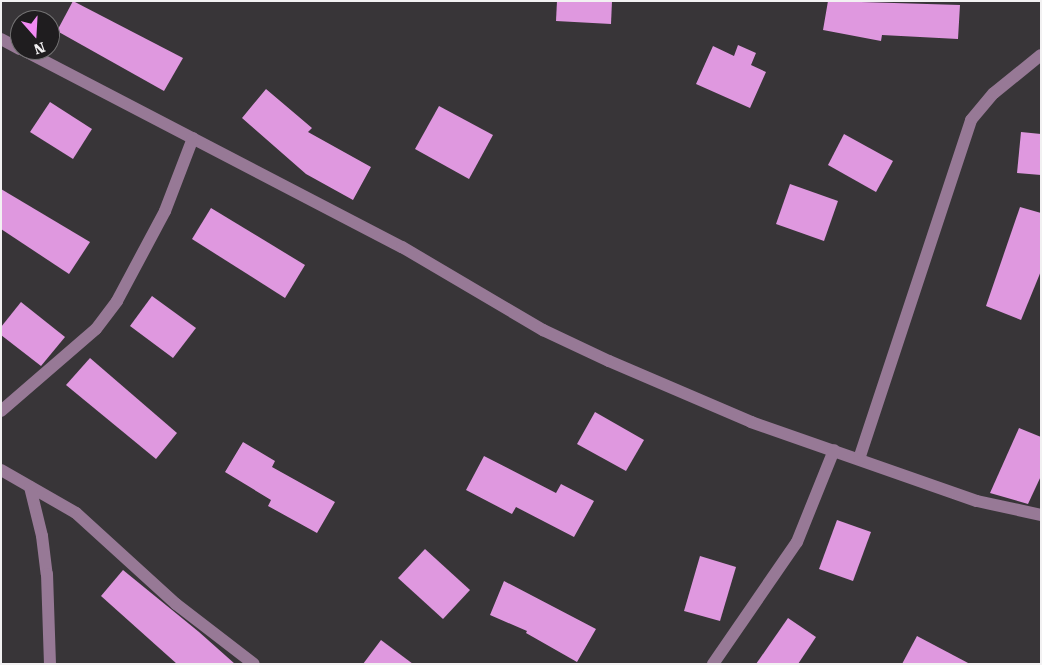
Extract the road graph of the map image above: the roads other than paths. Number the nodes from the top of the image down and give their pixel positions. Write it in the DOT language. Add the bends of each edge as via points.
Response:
graph roads {
  1 [pos="1041,55"];
  2 [pos="42,60"];
  3 [pos="193,138"];
  4 [pos="1,411"];
  5 [pos="834,450"];
  6 [pos="859,459"];
  7 [pos="1,470"];
  8 [pos="30,487"];
  9 [pos="1041,515"];
  10 [pos="50,664"];
  11 [pos="254,664"];
  12 [pos="713,664"];
  1 -- 6 [label="street" via="989,96 971,120"];
  2 -- 3 [label="street"];
  3 -- 4 [label="street" via="165,211 117,301 96,329"];
  3 -- 5 [label="street" via="402,247 543,330 751,422"];
  5 -- 6 [label="street"];
  5 -- 12 [label="street" via="797,542"];
  6 -- 9 [label="street" via="977,501"];
  7 -- 8 [label="street"];
  8 -- 10 [label="street" via="47,574"];
  8 -- 11 [label="street" via="76,513 176,604"];
}
